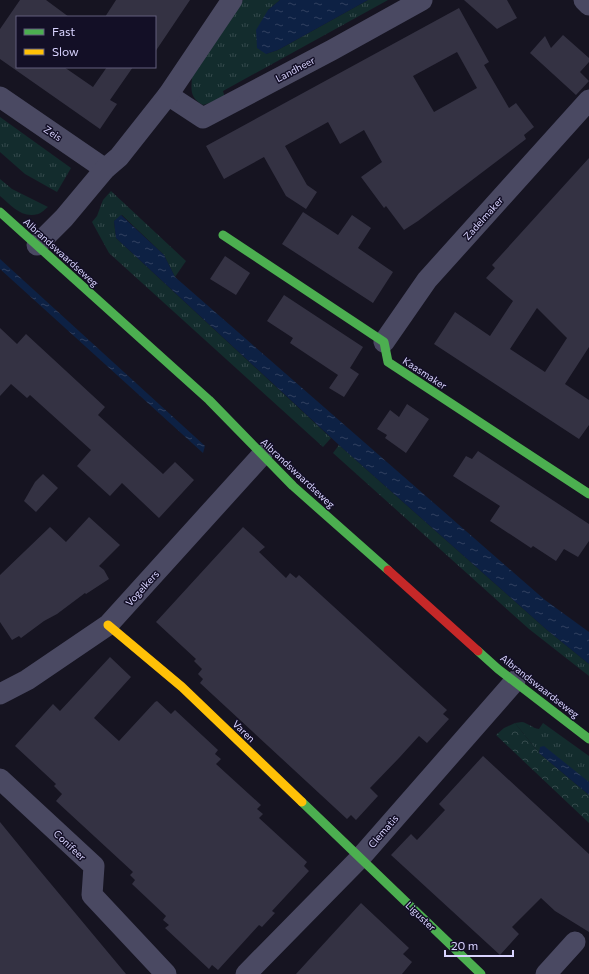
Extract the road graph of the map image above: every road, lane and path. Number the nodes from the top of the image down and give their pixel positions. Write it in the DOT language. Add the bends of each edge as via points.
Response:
graph roads {
  1 [pos="422,0"];
  2 [pos="584,0"];
  3 [pos="228,1"];
  4 [pos="589,5"];
  5 [pos="168,95"];
  6 [pos="0,97"];
  7 [pos="589,100"];
  8 [pos="105,169"];
  9 [pos="0,212"];
  10 [pos="223,234"];
  11 [pos="37,245"];
  12 [pos="384,342"];
  13 [pos="262,455"];
  14 [pos="589,494"];
  15 [pos="108,625"];
  16 [pos="514,681"];
  17 [pos="0,694"];
  18 [pos="589,739"];
  19 [pos="0,779"];
  20 [pos="360,858"];
  21 [pos="575,942"];
  22 [pos="166,974"];
  23 [pos="246,974"];
  24 [pos="481,974"];
  25 [pos="546,974"];
  1 -- 5 [label="street, Landheer" via="203,118"];
  2 -- 4 [label="street"];
  3 -- 5 [label="street"];
  5 -- 8 [label="street" via="119,157"];
  6 -- 8 [label="street, Zeis"];
  7 -- 12 [label="street, Zadelmaker" via="427,280"];
  8 -- 11 [label="street" via="64,218"];
  9 -- 11 [label="street, Albrandswaardseweg"];
  10 -- 12 [label="street"];
  11 -- 13 [label="street, Albrandswaardseweg" via="209,400"];
  12 -- 14 [label="street, Kaasmaker" via="388,362"];
  13 -- 15 [label="street, Vogelkers"];
  13 -- 16 [label="street, Albrandswaardseweg" via="304,496"];
  15 -- 17 [label="street, Vogelkers" via="27,680"];
  15 -- 20 [label="street, Varen" via="182,687"];
  16 -- 18 [label="street, Albrandswaardseweg"];
  16 -- 20 [label="street, Clematis"];
  19 -- 22 [label="street, Conifeer" via="94,866 92,895"];
  20 -- 23 [label="street, Clematis"];
  20 -- 24 [label="street, Liguster"];
  21 -- 25 [label="street"];
}
